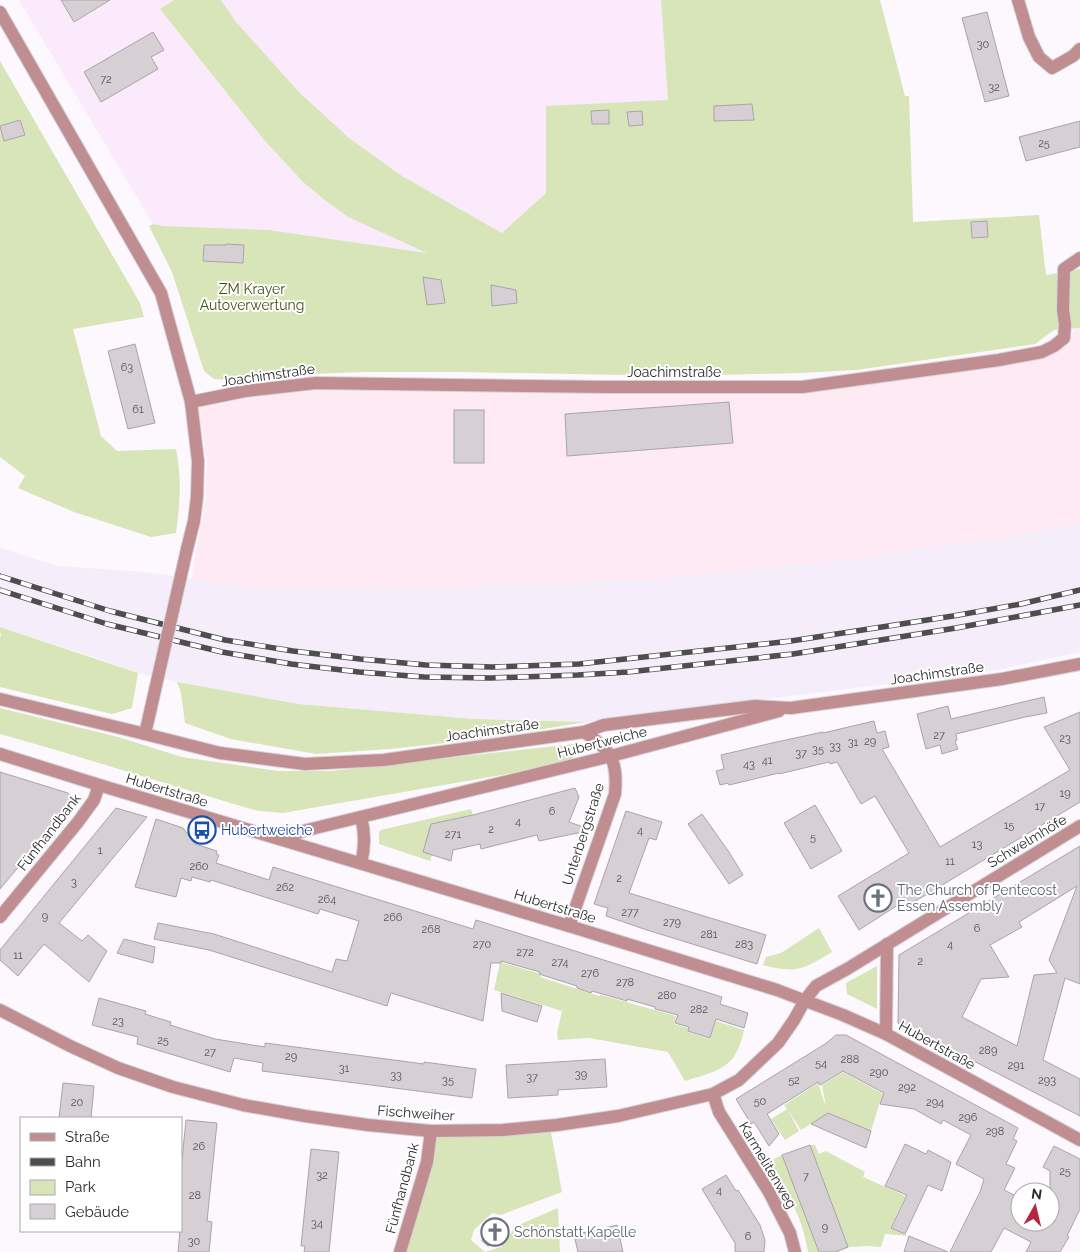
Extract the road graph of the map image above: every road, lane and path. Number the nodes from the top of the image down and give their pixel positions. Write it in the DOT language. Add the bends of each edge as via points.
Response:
graph roads {
  1 [pos="1018,0"];
  2 [pos="0,12"];
  3 [pos="1080,49"];
  4 [pos="1080,258"];
  5 [pos="192,402"];
  6 [pos="1080,664"];
  7 [pos="0,699"];
  8 [pos="791,708"];
  9 [pos="584,732"];
  10 [pos="145,734"];
  11 [pos="0,754"];
  12 [pos="610,756"];
  13 [pos="99,786"];
  14 [pos="361,817"];
  15 [pos="1080,826"];
  16 [pos="280,839"];
  17 [pos="360,863"];
  18 [pos="0,917"];
  19 [pos="569,926"];
  20 [pos="887,944"];
  21 [pos="805,1000"];
  22 [pos="0,1010"];
  23 [pos="886,1034"];
  24 [pos="713,1094"];
  25 [pos="431,1131"];
  26 [pos="1080,1140"];
  27 [pos="400,1252"];
  28 [pos="795,1252"];
  1 -- 3 [label="street" via="1029,37 1039,57 1052,68"];
  2 -- 5 [label="street" via="161,293"];
  4 -- 5 [label="street, Joachimstraße" via="1064,269 1064,338 1042,352 999,360 802,387 316,383 245,391"];
  5 -- 10 [label="street, bridge" via="198,461 194,521"];
  6 -- 8 [label="street, Joachimstraße"];
  7 -- 10 [label="street, Joachimstraße"];
  8 -- 9 [label="street, Joachimstraße" via="755,706 604,725"];
  8 -- 12 [label="street, Hubertweiche"];
  9 -- 10 [label="street, Joachimstraße" via="384,760 305,764 220,753"];
  9 -- 12 [label="street, Unterbergstraße"];
  11 -- 13 [label="street, Hubertstraße"];
  12 -- 14 [label="street, Hubertweiche"];
  12 -- 19 [label="street, Unterbergstraße" via="616,779 615,794"];
  13 -- 16 [label="street, Hubertstraße"];
  13 -- 18 [label="street, Fünfhandbank" via="94,800 78,822"];
  14 -- 16 [label="street, Hubertweiche"];
  14 -- 17 [label="street" via="364,847"];
  15 -- 20 [label="street, Schwelmhöfe"];
  16 -- 17 [label="street, Hubertstraße"];
  17 -- 19 [label="street, Hubertstraße"];
  19 -- 21 [label="street, Hubertstraße"];
  20 -- 21 [label="street, Schwelmhöfe" via="816,986"];
  20 -- 23 [label="street"];
  21 -- 23 [label="street, Hubertstraße"];
  21 -- 24 [label="street, Fischweiher" via="778,1043 739,1080"];
  22 -- 25 [label="street, Fischweiher" via="118,1068 173,1087 305,1116"];
  23 -- 26 [label="street, Hubertstraße"];
  24 -- 25 [label="street, Fischweiher" via="618,1116 557,1125"];
  24 -- 28 [label="street, Karmelitenweg" via="719,1112 769,1192 790,1233"];
  25 -- 27 [label="street, Fünfhandbank" via="427,1162"];
}
